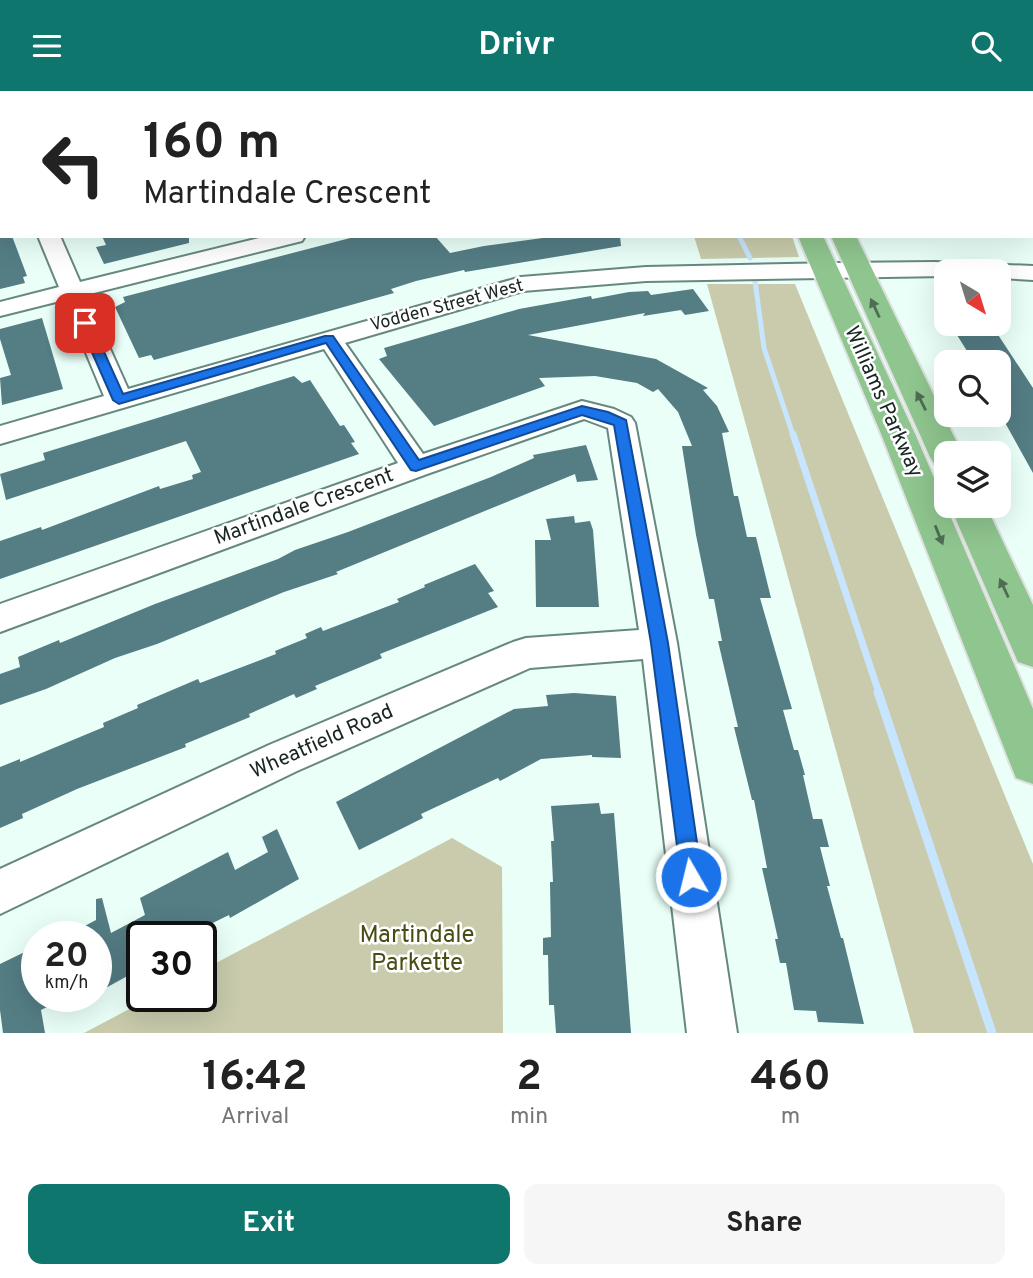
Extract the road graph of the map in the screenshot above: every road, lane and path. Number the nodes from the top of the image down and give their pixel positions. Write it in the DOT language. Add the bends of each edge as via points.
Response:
graph roads {
  1 [pos="50,238"];
  2 [pos="286,238"];
  3 [pos="812,238"];
  4 [pos="843,238"];
  5 [pos="841,270"];
  6 [pos="1033,273"];
  7 [pos="72,291"];
  8 [pos="0,309"];
  9 [pos="329,338"];
  10 [pos="119,400"];
  11 [pos="0,435"];
  12 [pos="938,441"];
  13 [pos="416,467"];
  14 [pos="973,518"];
  15 [pos="0,618"];
  16 [pos="659,643"];
  17 [pos="1033,650"];
  18 [pos="1033,763"];
  19 [pos="0,892"];
  20 [pos="712,1033"];
  1 -- 7 [label="street"];
  2 -- 7 [label="street"];
  3 -- 5 [label="main road, Williams Parkway"];
  4 -- 5 [label="main road, Williams Parkway"];
  5 -- 6 [label="street, Vodden Street West"];
  5 -- 9 [label="street, Vodden Street West" via="565,278 521,284"];
  12 -- 5 [label="main road, Williams Parkway, one-way"];
  5 -- 18 [label="main road, Williams Parkway, one-way" via="885,404"];
  7 -- 8 [label="street"];
  7 -- 10 [label="street"];
  9 -- 10 [label="street, Vodden Street West"];
  9 -- 13 [label="street"];
  10 -- 11 [label="street, Vodden Street West"];
  13 -- 15 [label="street, Martindale Crescent"];
  13 -- 16 [label="street, Martindale Crescent" via="582,410 621,423"];
  17 -- 14 [label="main road, one-way"];
  16 -- 19 [label="street, Wheatfield Road" via="527,653 283,758"];
  16 -- 20 [label="street, Martindale Crescent"];
}
